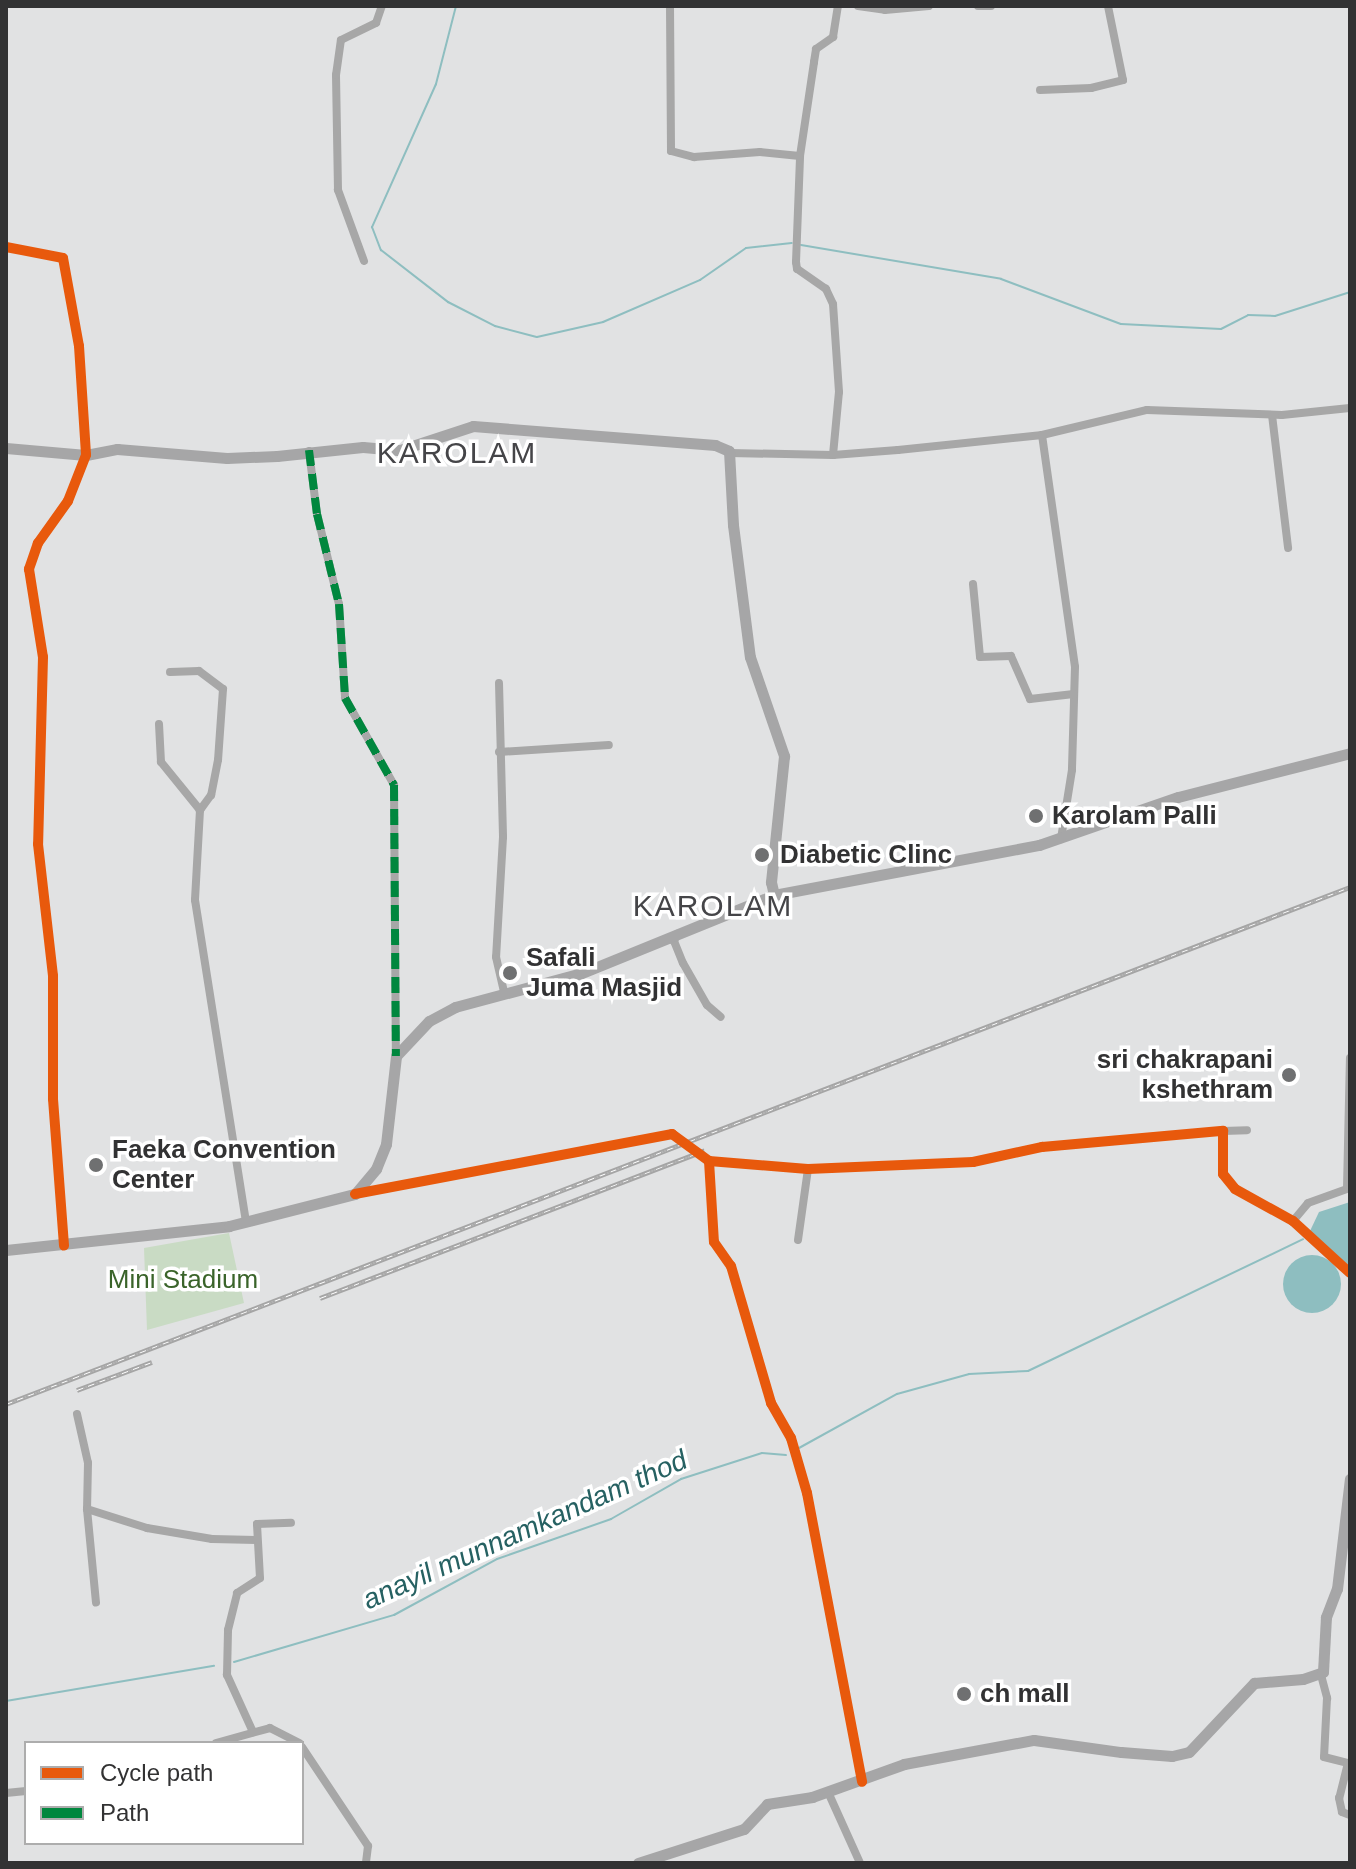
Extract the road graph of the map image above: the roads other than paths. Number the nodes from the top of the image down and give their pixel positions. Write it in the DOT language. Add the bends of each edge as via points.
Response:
graph roads {
  1 [pos="382,6"];
  2 [pos="670,6"];
  3 [pos="838,6"];
  4 [pos="858,6"];
  5 [pos="929,6"];
  6 [pos="978,6"];
  7 [pos="991,6"];
  8 [pos="1108,6"];
  9 [pos="1040,90"];
  10 [pos="800,156"];
  11 [pos="6,247"];
  12 [pos="364,261"];
  13 [pos="1350,408"];
  14 [pos="1272,415"];
  15 [pos="1042,435"];
  16 [pos="6,448"];
  17 [pos="309,450"];
  18 [pos="730,453"];
  19 [pos="86,455"];
  20 [pos="833,455"];
  21 [pos="1288,548"];
  22 [pos="973,584"];
  23 [pos="170,672"];
  24 [pos="499,683"];
  25 [pos="1074,694"];
  26 [pos="159,724"];
  27 [pos="609,745"];
  28 [pos="499,752"];
  29 [pos="1350,753"];
  30 [pos="200,810"];
  31 [pos="1061,839"];
  32 [pos="774,895"];
  33 [pos="677,934"];
  34 [pos="504,993"];
  35 [pos="721,1017"];
  36 [pos="396,1056"];
  37 [pos="1350,1058"];
  38 [pos="1247,1130"];
  39 [pos="1223,1131"];
  40 [pos="709,1161"];
  41 [pos="808,1169"];
  42 [pos="1349,1188"];
  43 [pos="355,1194"];
  44 [pos="1293,1221"];
  45 [pos="246,1222"];
  46 [pos="798,1240"];
  47 [pos="64,1246"];
  48 [pos="6,1250"];
  49 [pos="1350,1273"];
  50 [pos="77,1414"];
  51 [pos="1350,1479"];
  52 [pos="87,1509"];
  53 [pos="291,1523"];
  54 [pos="256,1540"];
  55 [pos="96,1603"];
  56 [pos="1321,1675"];
  57 [pos="253,1732"];
  58 [pos="223,1741"];
  59 [pos="293,1741"];
  60 [pos="304,1751"];
  61 [pos="862,1782"];
  62 [pos="828,1792"];
  63 [pos="1350,1815"];
  64 [pos="366,1863"];
  65 [pos="638,1863"];
  66 [pos="860,1863"];
  1 -- 12 [label="street" via="376,23 341,40 336,75 338,190"];
  2 -- 10 [label="street" via="671,151 694,157 760,152"];
  3 -- 10 [label="street" via="833,37 816,49"];
  4 -- 5 [label="street"];
  6 -- 7 [label="street"];
  8 -- 9 [label="street" via="1123,80 1091,88"];
  10 -- 20 [label="street" via="797,269 826,289 839,336"];
  11 -- 19 [label="street" via="63,258 79,346"];
  13 -- 14 [label="street"];
  14 -- 15 [label="street" via="1147,410"];
  14 -- 21 [label="street"];
  15 -- 20 [label="street"];
  15 -- 25 [label="street"];
  16 -- 19 [label="main road"];
  17 -- 18 [label="main road" via="400,450 473,426 715,445"];
  17 -- 19 [label="main road" via="227,458 117,449"];
  17 -- 36 [label="street" via="317,514 339,604 345,698 394,785"];
  18 -- 20 [label="street"];
  18 -- 32 [label="main road" via="733,525 750,657 784,756"];
  19 -- 47 [label="street" via="68,501 38,543 29,569 43,657 38,844 53,976 54,1129"];
  22 -- 25 [label="street" via="980,657 1011,656 1030,699"];
  23 -- 30 [label="street" via="199,671 223,689 218,760 211,795"];
  24 -- 28 [label="street"];
  25 -- 31 [label="street" via="1072,770"];
  26 -- 30 [label="street" via="161,762"];
  27 -- 28 [label="street"];
  28 -- 34 [label="street" via="503,837 496,957"];
  29 -- 31 [label="main road" via="1178,797"];
  30 -- 45 [label="street" via="198,926 211,1025 231,1104"];
  31 -- 32 [label="main road"];
  32 -- 33 [label="main road"];
  33 -- 34 [label="main road" via="582,973"];
  33 -- 35 [label="street" via="674,941 683,963 707,1005"];
  34 -- 36 [label="main road" via="455,1007 429,1021"];
  36 -- 43 [label="main road" via="386,1144 376,1169"];
  37 -- 42 [label="street"];
  38 -- 39 [label="street"];
  39 -- 41 [label="street" via="1042,1147 973,1162"];
  39 -- 44 [label="street" via="1223,1174 1229,1182"];
  40 -- 41 [label="street"];
  40 -- 43 [label="street" via="672,1134"];
  40 -- 61 [label="street" via="714,1242 731,1266 771,1403 791,1438 807,1493"];
  41 -- 46 [label="street"];
  42 -- 44 [label="street" via="1308,1203"];
  43 -- 45 [label="main road"];
  44 -- 49 [label="street"];
  45 -- 47 [label="main road"];
  47 -- 48 [label="main road"];
  50 -- 52 [label="street" via="88,1463"];
  51 -- 56 [label="main road"];
  52 -- 54 [label="street" via="147,1528"];
  52 -- 55 [label="street"];
  53 -- 54 [label="street" via="257,1524"];
  54 -- 57 [label="street" via="260,1578 237,1593 228,1630 227,1675"];
  56 -- 61 [label="main road" via="1254,1683 1200,1744 1172,1756 1034,1740 904,1764"];
  56 -- 63 [label="street" via="1327,1698 1324,1757 1348,1763 1339,1798 1342,1812"];
  57 -- 58 [label="street"];
  57 -- 59 [label="street" via="270,1728"];
  60 -- 64 [label="street" via="368,1846"];
  61 -- 62 [label="main road"];
  62 -- 65 [label="main road" via="767,1804 744,1829"];
  62 -- 66 [label="street"];
}
